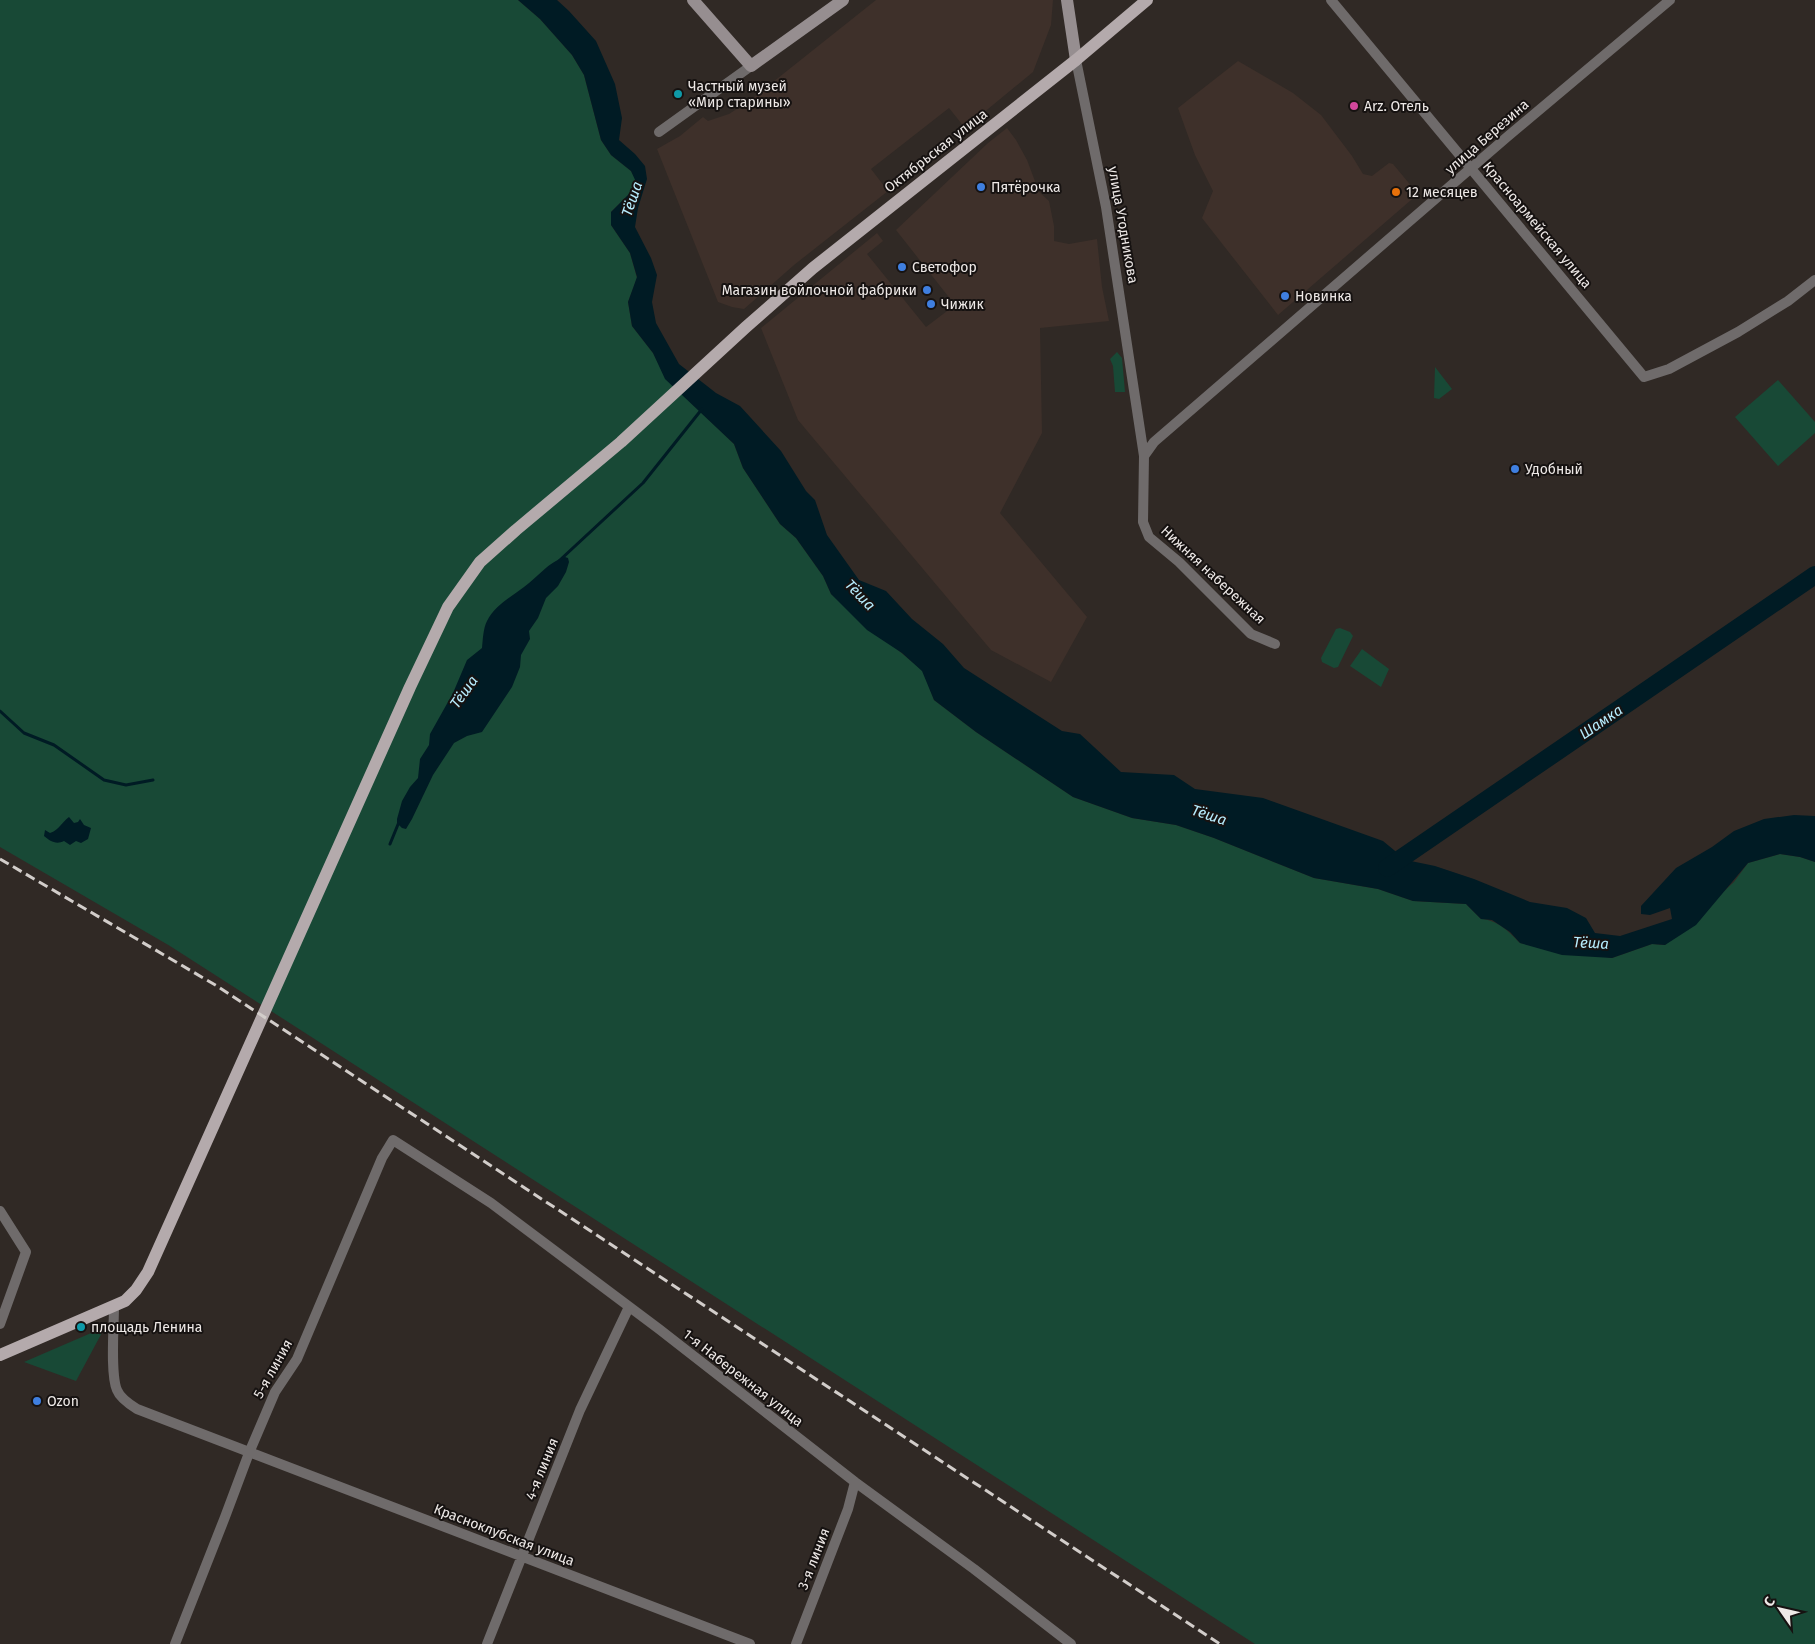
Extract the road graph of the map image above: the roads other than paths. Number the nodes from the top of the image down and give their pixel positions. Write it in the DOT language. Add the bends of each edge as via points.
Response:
graph roads {
  1 [pos="693,0"];
  2 [pos="843,0"];
  3 [pos="1067,0"];
  4 [pos="1147,0"];
  5 [pos="1331,0"];
  6 [pos="1670,0"];
  7 [pos="1076,60"];
  8 [pos="752,66"];
  9 [pos="658,132"];
  10 [pos="1472,168"];
  11 [pos="1815,280"];
  12 [pos="1144,456"];
  13 [pos="1275,644"];
  14 [pos="393,1140"];
  15 [pos="0,1211"];
  16 [pos="114,1307"];
  17 [pos="629,1307"];
  18 [pos="0,1324"];
  19 [pos="0,1355"];
  20 [pos="249,1453"];
  21 [pos="855,1482"];
  22 [pos="522,1556"];
  23 [pos="175,1644"];
  24 [pos="487,1644"];
  25 [pos="750,1644"];
  26 [pos="796,1644"];
  27 [pos="1071,1644"];
  1 -- 8 [label="street"];
  2 -- 8 [label="street"];
  3 -- 7 [label="street, улица Угодникова"];
  4 -- 7 [label="main road, Октябрьская улица"];
  5 -- 10 [label="street, Красноармейская улица"];
  6 -- 10 [label="street, улица Березина"];
  7 -- 12 [label="street, улица Угодникова" via="1106,207"];
  7 -- 16 [label="main road, Октябрьская улица" via="813,268 621,442 480,562 448,607 386,739 148,1272 126,1301"];
  8 -- 9 [label="street"];
  10 -- 11 [label="street, Красноармейская улица" via="1644,377 1668,369 1738,332"];
  10 -- 12 [label="street, улица Березина" via="1154,442"];
  12 -- 13 [label="street, Нижняя набережная" via="1143,522 1149,537 1179,562 1251,634"];
  14 -- 17 [label="street, 1-я Набережная улица" via="491,1203"];
  14 -- 20 [label="street, 5-я линия" via="382,1158 297,1359 274,1392"];
  15 -- 18 [label="street" via="26,1252"];
  16 -- 19 [label="main road, Октябрьская улица"];
  16 -- 20 [label="street, Красноклубская улица" via="113,1375 117,1391 125,1401 136,1409"];
  17 -- 21 [label="street, 1-я Набережная улица"];
  17 -- 22 [label="street, 4-я линия" via="580,1410"];
  20 -- 22 [label="street, Красноклубская улица"];
  20 -- 23 [label="street, 5-я линия"];
  21 -- 26 [label="street, 3-я линия" via="848,1509"];
  21 -- 27 [label="street, 1-я Набережная улица"];
  22 -- 24 [label="street, 4-я линия"];
  22 -- 25 [label="street, Красноклубская улица"];
}
